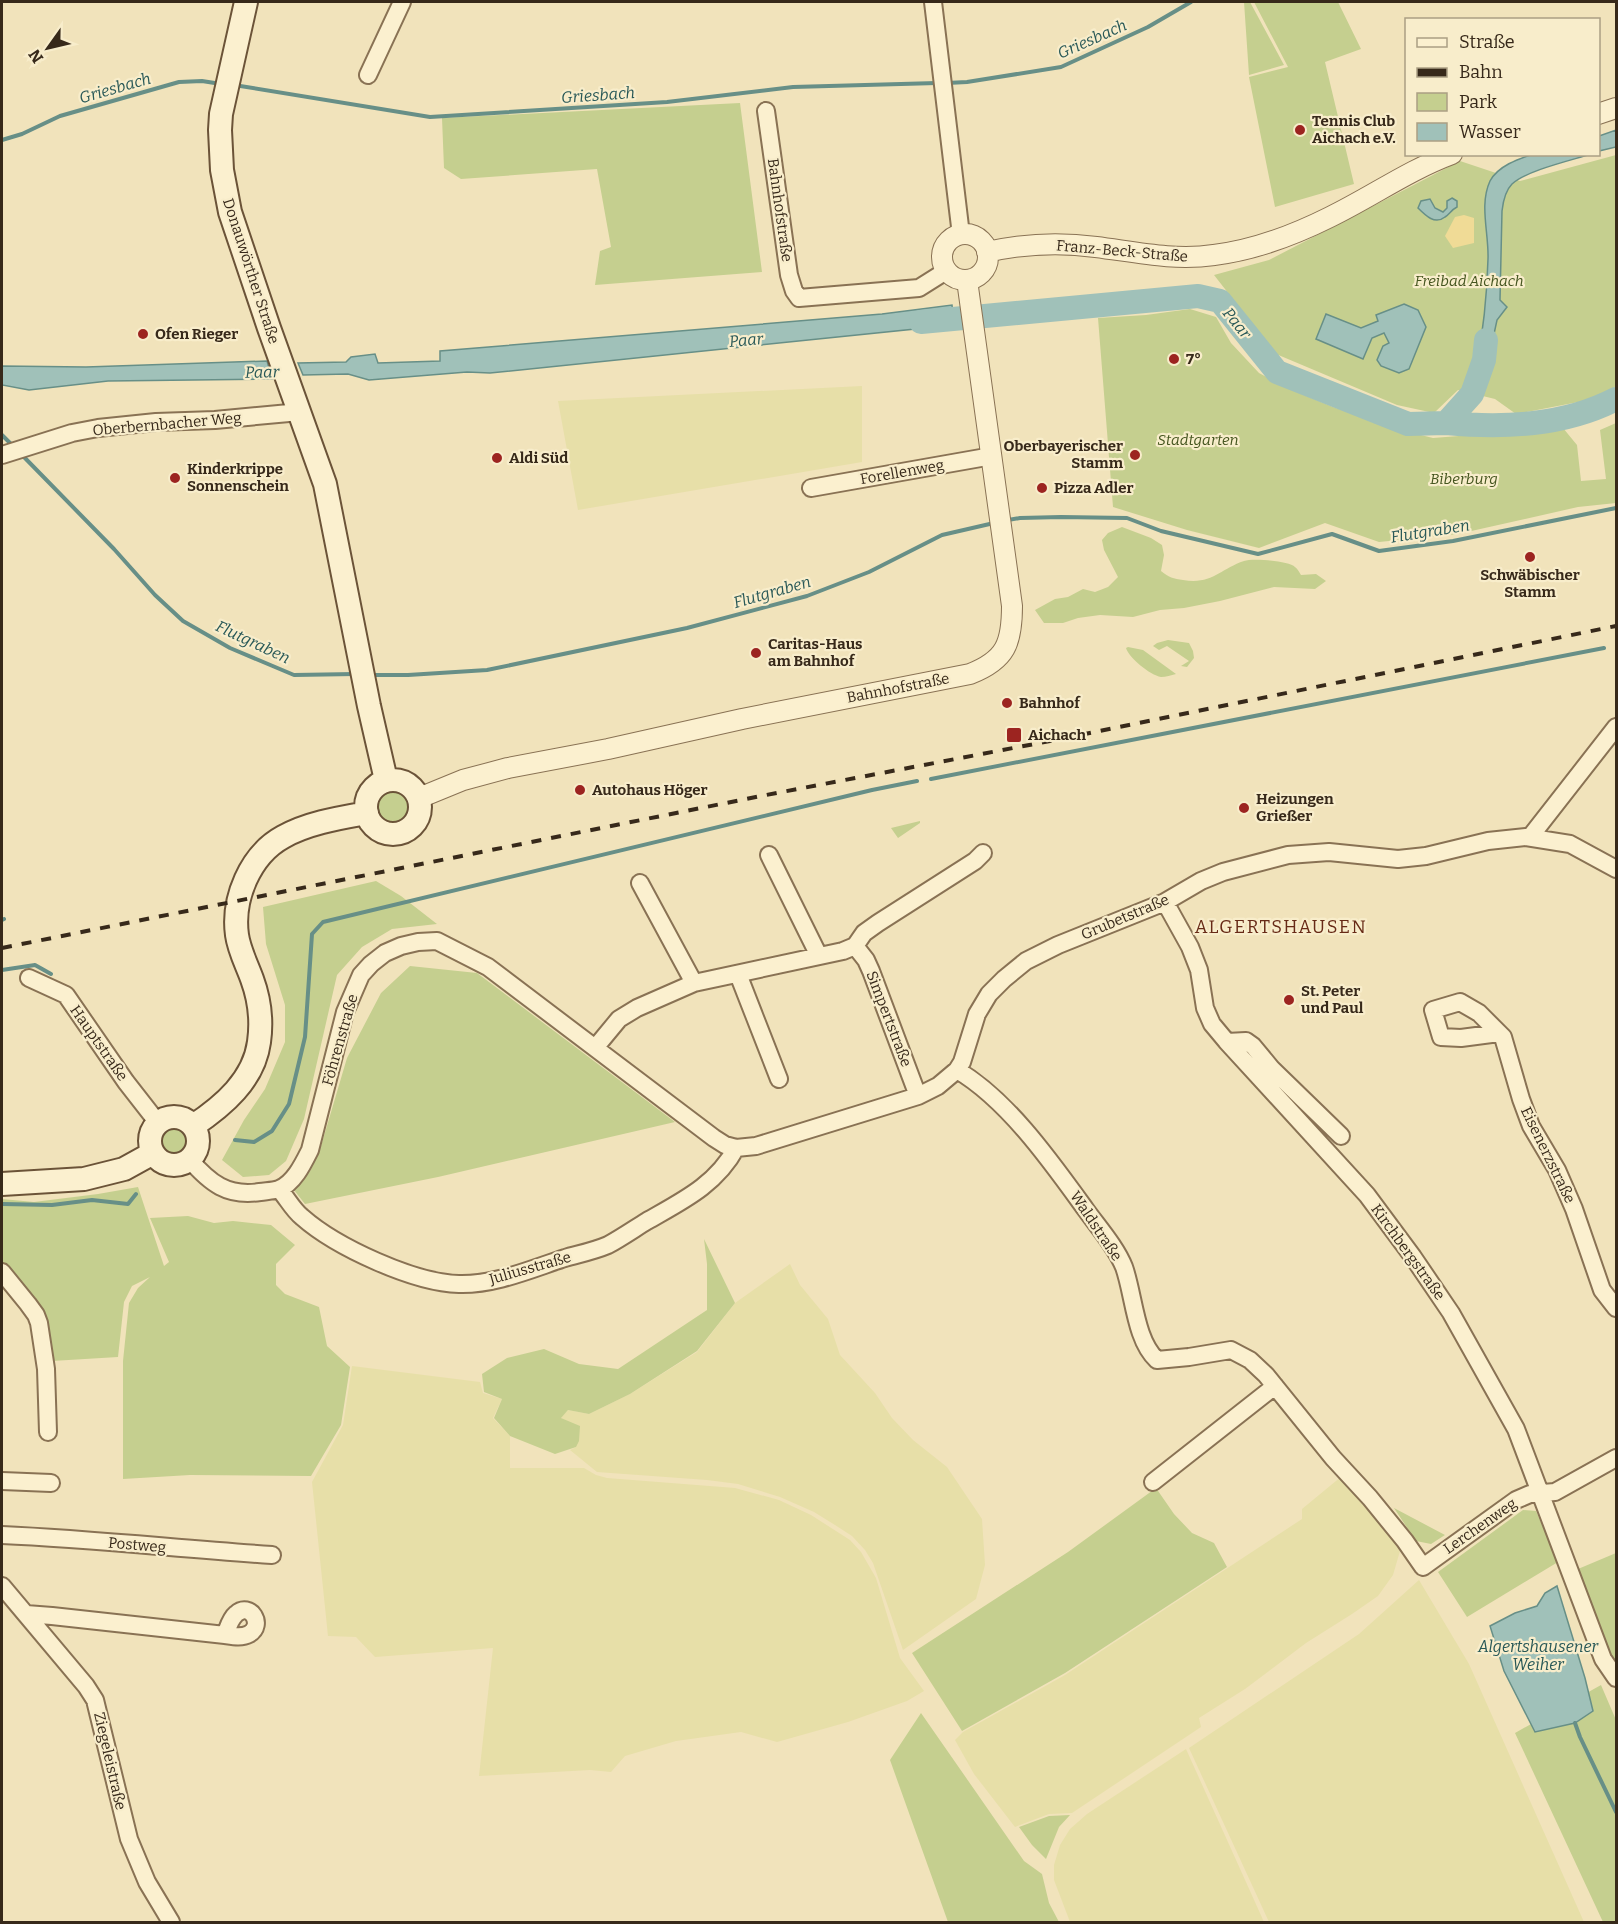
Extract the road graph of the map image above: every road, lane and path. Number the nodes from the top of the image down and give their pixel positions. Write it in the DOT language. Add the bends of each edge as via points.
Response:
graph roads {
  1 [pos="246,2"];
  2 [pos="402,2"];
  3 [pos="933,2"];
  4 [pos="368,75"];
  5 [pos="1617,108"];
  6 [pos="766,111"];
  7 [pos="1600,114"];
  8 [pos="1447,156"];
  9 [pos="961,235"];
  10 [pos="987,252"];
  11 [pos="946,271"];
  12 [pos="967,280"];
  13 [pos="300,412"];
  14 [pos="2,455"];
  15 [pos="992,456"];
  16 [pos="811,488"];
  17 [pos="1617,727"];
  18 [pos="386,780"];
  19 [pos="419,798"];
  20 [pos="367,813"];
  21 [pos="1530,837"];
  22 [pos="983,853"];
  23 [pos="769,855"];
  24 [pos="1617,869"];
  25 [pos="640,883"];
  26 [pos="1166,902"];
  27 [pos="855,946"];
  28 [pos="819,956"];
  29 [pos="738,974"];
  30 [pos="29,978"];
  31 [pos="694,983"];
  32 [pos="1499,1033"];
  33 [pos="1227,1042"];
  34 [pos="595,1048"];
  35 [pos="957,1070"];
  36 [pos="779,1079"];
  37 [pos="918,1095"];
  38 [pos="158,1123"];
  39 [pos="193,1126"];
  40 [pos="1341,1136"];
  41 [pos="736,1148"];
  42 [pos="153,1153"];
  43 [pos="189,1159"];
  44 [pos="2,1184"];
  45 [pos="279,1189"];
  46 [pos="2,1272"];
  47 [pos="1617,1308"];
  48 [pos="1275,1386"];
  49 [pos="48,1432"];
  50 [pos="1617,1458"];
  51 [pos="2,1481"];
  52 [pos="1153,1482"];
  53 [pos="51,1483"];
  54 [pos="1541,1493"];
  55 [pos="2,1535"];
  56 [pos="272,1555"];
  57 [pos="1423,1568"];
  58 [pos="2,1586"];
  59 [pos="26,1614"];
  60 [pos="225,1635"];
  61 [pos="1617,1678"];
  62 [pos="171,1923"];
  1 -- 13 [label="main road, Donauwörther Straße" via="221,114 222,170 230,212"];
  2 -- 4 [label="street"];
  3 -- 9 [label="street"];
  5 -- 7 [label="street"];
  6 -- 11 [label="street, Bahnhofstraße" via="789,275 800,298 919,288"];
  8 -- 10 [label="street, Franz-Beck-Straße" via="1402,176 1331,217 1245,250 1166,257 1062,244"];
  9 -- 10 [label="street" via="980,240"];
  9 -- 11 [label="street" via="944,249"];
  10 -- 12 [label="street" via="983,271"];
  11 -- 12 [label="street"];
  12 -- 15 [label="street, Bahnhofstraße"];
  13 -- 14 [label="street, Oberbernbacher Weg" via="127,424 72,433"];
  13 -- 18 [label="main road, Donauwörther Straße" via="325,484"];
  15 -- 16 [label="street, Forellenweg"];
  15 -- 19 [label="street, Bahnhofstraße" via="1012,628 1005,650 987,668 508,768 463,780"];
  17 -- 21 [label="street"];
  18 -- 19 [label="main road" via="409,785"];
  18 -- 20 [label="main road" via="370,792"];
  19 -- 20 [label="main road" via="418,817 413,825 397,834 380,830"];
  20 -- 39 [label="main road" via="329,820 283,837 267,848 250,870 241,889 237,936 260,1011 259,1043 250,1071 237,1089"];
  21 -- 24 [label="street, Grubetstraße" via="1570,844"];
  21 -- 26 [label="street, Grubetstraße" via="1488,841 1398,860 1329,852 1288,855 1223,872"];
  22 -- 27 [label="street" via="864,933"];
  23 -- 28 [label="street"];
  25 -- 31 [label="street"];
  26 -- 33 [label="street, Kirchbergstraße" via="1196,963 1205,1008"];
  26 -- 35 [label="street, Grubetstraße" via="1026,961 989,994 977,1014"];
  27 -- 28 [label="street"];
  27 -- 37 [label="street, Simpertstraße" via="872,971"];
  28 -- 29 [label="street"];
  29 -- 31 [label="street"];
  29 -- 36 [label="street"];
  30 -- 38 [label="street, Hauptstraße" via="66,995"];
  31 -- 34 [label="street" via="619,1019"];
  32 -- 47 [label="street, Eisenerzstraße" via="1531,1126 1574,1209 1602,1290"];
  33 -- 40 [label="street" via="1246,1041 1254,1046 1272,1069"];
  33 -- 54 [label="street, Kirchbergstraße" via="1367,1196 1413,1257 1486,1372 1516,1429"];
  34 -- 41 [label="street, Föhrenstraße" via="714,1138"];
  34 -- 45 [label="street, Föhrenstraße" via="488,967 437,941 418,942 385,953 361,975 345,1012 310,1150 301,1168"];
  35 -- 37 [label="street" via="938,1086"];
  35 -- 48 [label="street, Waldstraße" via="1002,1105 1058,1171 1101,1231 1124,1267 1149,1353 1157,1360 1231,1350 1250,1360"];
  37 -- 41 [label="street" via="767,1143"];
  38 -- 39 [label="main road" via="172,1116"];
  38 -- 42 [label="main road" via="150,1137"];
  39 -- 43 [label="main road" via="198,1141"];
  41 -- 45 [label="street, Juliusstraße" via="720,1173 694,1194 608,1245 504,1278 471,1284 414,1275 342,1245 302,1217"];
  42 -- 43 [label="main road" via="173,1165"];
  42 -- 44 [label="main road" via="101,1176"];
  43 -- 45 [label="street" via="204,1176 234,1194"];
  46 -- 49 [label="street" via="39,1323"];
  48 -- 52 [label="street"];
  48 -- 57 [label="street, Waldstraße" via="1405,1541"];
  50 -- 54 [label="street" via="1565,1488"];
  51 -- 53 [label="street"];
  54 -- 57 [label="street, Lerchenweg" via="1516,1500"];
  54 -- 61 [label="street, Kirchbergstraße" via="1603,1659"];
  55 -- 56 [label="street, Postweg"];
  58 -- 59 [label="street, Ziegeleistraße"];
  59 -- 60 [label="street"];
  59 -- 62 [label="street, Ziegeleistraße" via="95,1700 129,1839 150,1888"];
}
